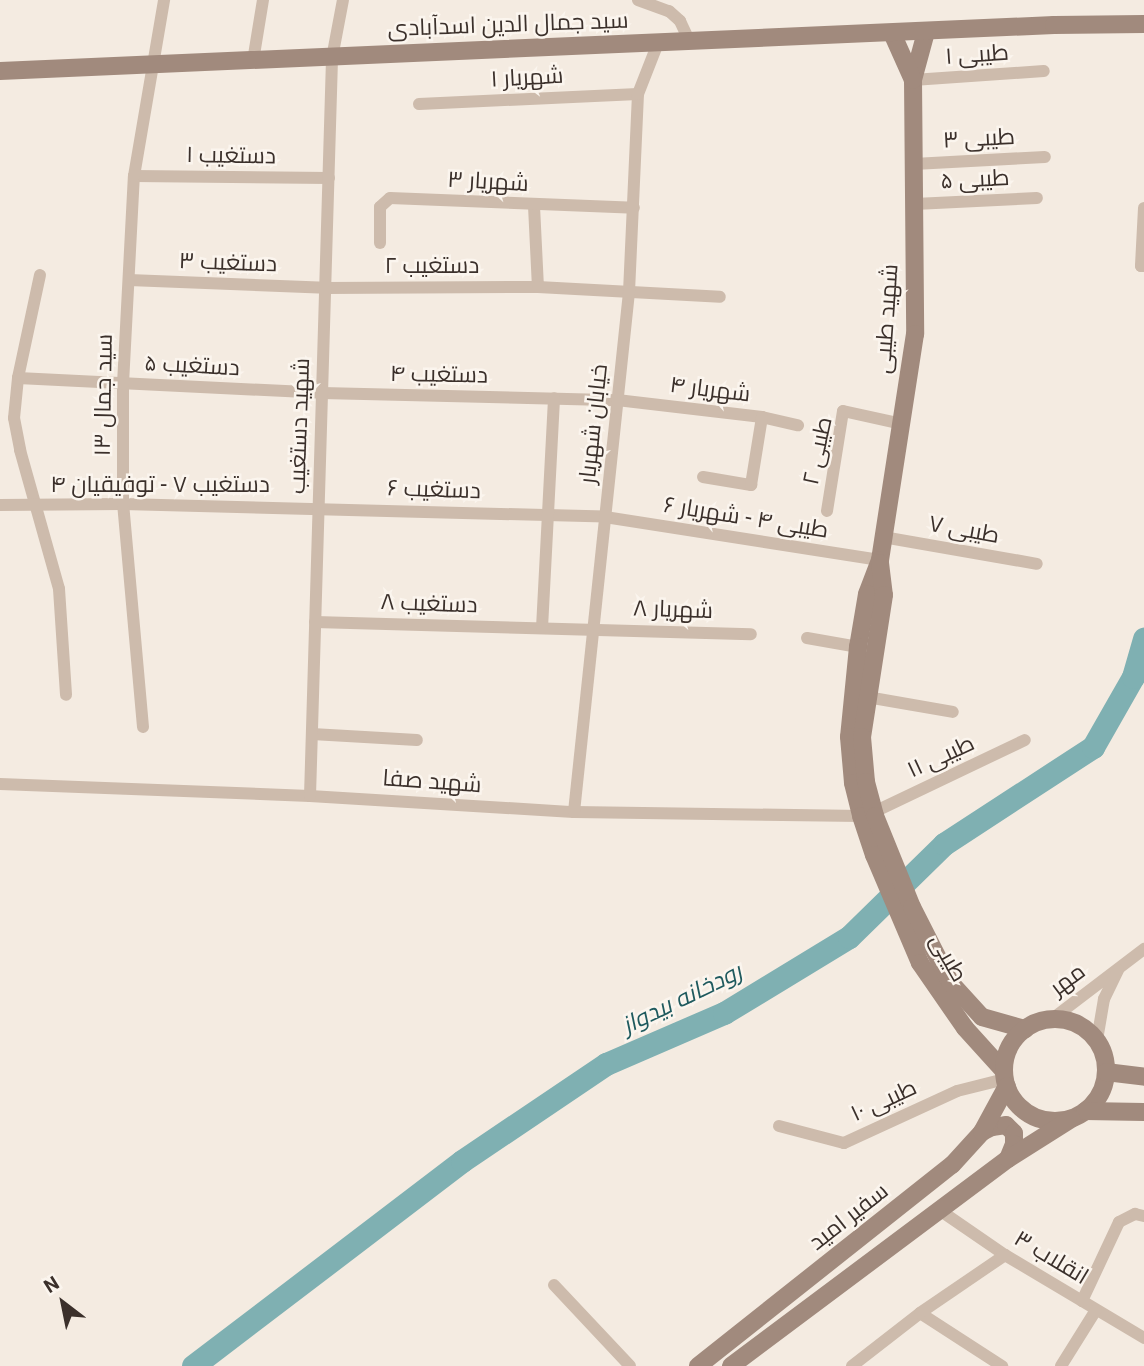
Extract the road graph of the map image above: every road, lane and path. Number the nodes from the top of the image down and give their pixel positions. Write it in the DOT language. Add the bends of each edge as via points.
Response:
graph roads {
  1 [pos="164,0"];
  2 [pos="263,0"];
  3 [pos="343,0"];
  4 [pos="638,0"];
  5 [pos="1144,23"];
  6 [pos="926,32"];
  7 [pos="892,33"];
  8 [pos="690,42"];
  9 [pos="659,43"];
  10 [pos="332,58"];
  11 [pos="253,61"];
  12 [pos="152,65"];
  13 [pos="0,71"];
  14 [pos="1044,71"];
  15 [pos="913,80"];
  16 [pos="638,94"];
  17 [pos="419,104"];
  18 [pos="1045,157"];
  19 [pos="914,164"];
  20 [pos="134,176"];
  21 [pos="329,178"];
  22 [pos="1037,198"];
  23 [pos="915,204"];
  24 [pos="534,206"];
  25 [pos="634,208"];
  26 [pos="1144,208"];
  27 [pos="380,243"];
  28 [pos="1143,266"];
  29 [pos="40,275"];
  30 [pos="129,280"];
  31 [pos="538,287"];
  32 [pos="325,288"];
  33 [pos="629,292"];
  34 [pos="720,297"];
  35 [pos="18,378"];
  36 [pos="123,384"];
  37 [pos="322,393"];
  38 [pos="554,398"];
  39 [pos="617,400"];
  40 [pos="762,417"];
  41 [pos="902,424"];
  42 [pos="798,425"];
  43 [pos="703,477"];
  44 [pos="123,503"];
  45 [pos="0,505"];
  46 [pos="37,505"];
  47 [pos="319,508"];
  48 [pos="827,511"];
  49 [pos="548,515"];
  50 [pos="605,517"];
  51 [pos="884,537"];
  52 [pos="880,559"];
  53 [pos="1037,564"];
  54 [pos="315,622"];
  55 [pos="542,628"];
  56 [pos="594,628"];
  57 [pos="751,635"];
  58 [pos="807,638"];
  59 [pos="858,647"];
  60 [pos="66,695"];
  61 [pos="867,697"];
  62 [pos="953,712"];
  63 [pos="144,727"];
  64 [pos="312,734"];
  65 [pos="417,740"];
  66 [pos="1025,740"];
  67 [pos="0,784"];
  68 [pos="310,796"];
  69 [pos="574,812"];
  70 [pos="868,814"];
  71 [pos="882,853"];
  72 [pos="904,909"];
  73 [pos="1143,951"];
  74 [pos="1120,967"];
  75 [pos="1032,1026"];
  76 [pos="1097,1040"];
  77 [pos="1106,1072"];
  78 [pos="1144,1077"];
  79 [pos="1005,1079"];
  80 [pos="1144,1112"];
  81 [pos="1078,1115"];
  82 [pos="779,1126"];
  83 [pos="982,1132"];
  84 [pos="1008,1159"];
  85 [pos="938,1209"];
  86 [pos="1144,1216"];
  87 [pos="1005,1255"];
  88 [pos="554,1285"];
  89 [pos="1082,1301"];
  90 [pos="1096,1310"];
  91 [pos="920,1314"];
  92 [pos="1144,1338"];
  93 [pos="630,1366"];
  94 [pos="698,1366"];
  95 [pos="731,1366"];
  96 [pos="852,1366"];
  97 [pos="1002,1366"];
  98 [pos="1061,1366"];
  1 -- 12 [label="street, سید جمال ۱۳"];
  2 -- 11 [label="street"];
  3 -- 10 [label="street, شهید دستغیب"];
  4 -- 8 [label="street" via="669,11"];
  5 -- 6 [label="street, سید جمال الدین اسدآبادی"];
  6 -- 7 [label="street, سید جمال الدین اسدآبادی"];
  6 -- 15 [label="street, شهید طیبی"];
  7 -- 8 [label="street, سید جمال الدین اسدآبادی"];
  7 -- 15 [label="street, شهید طیبی"];
  8 -- 9 [label="street, سید جمال الدین اسدآبادی"];
  9 -- 10 [label="street, سید جمال الدین اسدآبادی"];
  9 -- 16 [label="street, خیابان شهریار"];
  10 -- 11 [label="street, سید جمال الدین اسدآبادی"];
  10 -- 21 [label="street, شهید دستغیب"];
  11 -- 12 [label="street, سید جمال الدین اسدآبادی"];
  12 -- 13 [label="street, سید جمال الدین اسدآبادی"];
  12 -- 20 [label="street, سید جمال ۱۳"];
  14 -- 15 [label="street, طیبی ۱"];
  15 -- 19 [label="street, شهید طیبی"];
  16 -- 17 [label="street, شهریار ۱"];
  16 -- 25 [label="street, خیابان شهریار"];
  18 -- 19 [label="street, طیبی ۳"];
  19 -- 23 [label="street, شهید طیبی"];
  20 -- 21 [label="street, دستغیب ۱"];
  20 -- 30 [label="street, سید جمال ۱۳"];
  21 -- 32 [label="street, شهید دستغیب"];
  22 -- 23 [label="street, طیبی ۵"];
  23 -- 41 [label="street, شهید طیبی" via="915,334"];
  24 -- 25 [label="street, شهریار ۳"];
  24 -- 27 [label="street, شهریار ۳" via="390,198 380,207"];
  24 -- 31 [label="street"];
  25 -- 33 [label="street, خیابان شهریار"];
  26 -- 28 [label="street"];
  29 -- 35 [label="street"];
  30 -- 32 [label="street, دستغیب ۳"];
  30 -- 36 [label="street, سید جمال ۱۳"];
  31 -- 32 [label="street, دستغیب ۲"];
  31 -- 33 [label="street, دستغیب ۲"];
  32 -- 37 [label="street, شهید دستغیب"];
  33 -- 34 [label="street, دستغیب ۲"];
  33 -- 39 [label="street, خیابان شهریار"];
  35 -- 36 [label="street, دستغیب ۵"];
  35 -- 46 [label="street" via="14,418"];
  36 -- 37 [label="street, دستغیب ۵"];
  36 -- 44 [label="street, سید جمال ۱۳"];
  37 -- 38 [label="street, دستغیب ۴"];
  37 -- 47 [label="street, شهید دستغیب"];
  38 -- 39 [label="street, دستغیب ۴"];
  38 -- 49 [label="street"];
  39 -- 40 [label="street, شهریار ۴"];
  39 -- 50 [label="street, خیابان شهریار"];
  40 -- 42 [label="street, شهریار ۴"];
  40 -- 43 [label="street" via="751,485"];
  41 -- 48 [label="street, طیبی ۲" via="844,411"];
  41 -- 51 [label="street, شهید طیبی"];
  44 -- 46 [label="street, دستغیب ۷ - توفیقیان ۴"];
  44 -- 47 [label="street, دستغیب ۷ - توفیقیان ۴"];
  44 -- 63 [label="street, سید جمال ۱۳"];
  45 -- 46 [label="street, دستغیب ۷ - توفیقیان ۴"];
  46 -- 60 [label="street" via="59,589"];
  47 -- 49 [label="street, دستغیب ۶"];
  47 -- 54 [label="street, شهید دستغیب"];
  49 -- 50 [label="street, دستغیب ۶"];
  49 -- 55 [label="street"];
  50 -- 52 [label="street, طیبی ۴ - شهریار ۶"];
  50 -- 56 [label="street, خیابان شهریار"];
  51 -- 52 [label="street, شهید طیبی"];
  51 -- 53 [label="street, طیبی ۷"];
  52 -- 59 [label="street, شهید طیبی" via="867,594"];
  52 -- 61 [label="street, شهید طیبی" via="884,595"];
  54 -- 55 [label="street, دستغیب ۸"];
  54 -- 64 [label="street, شهید دستغیب"];
  55 -- 56 [label="street, دستغیب ۸"];
  56 -- 57 [label="street, شهریار ۸"];
  56 -- 69 [label="street, خیابان شهریار"];
  58 -- 59 [label="street"];
  59 -- 70 [label="street, شهید طیبی" via="849,737 853,783"];
  61 -- 62 [label="street"];
  61 -- 70 [label="street, شهید طیبی" via="862,737"];
  64 -- 65 [label="street"];
  64 -- 68 [label="street, شهید دستغیب"];
  66 -- 70 [label="street, طیبی ۱۱"];
  67 -- 68 [label="street, شهید صفا"];
  68 -- 69 [label="street, شهید صفا"];
  69 -- 70 [label="street, شهید صفا"];
  70 -- 71 [label="street, شهید طیبی"];
  71 -- 72 [label="street, طیبی"];
  72 -- 75 [label="street, طیبی" via="950,982 982,1017"];
  72 -- 79 [label="street, طیبی" via="920,963"];
  73 -- 74 [label="street, مهر"];
  74 -- 75 [label="street, مهر" via="1056,1016"];
  74 -- 76 [label="street, مهر" via="1104,999"];
  75 -- 76 [label="street" via="1055,1019 1071,1022"];
  75 -- 79 [label="street" via="1014,1041"];
  76 -- 77 [label="street"];
  77 -- 78 [label="street"];
  77 -- 81 [label="street" via="1104,1087"];
  79 -- 81 [label="street" via="1025,1112 1055,1121"];
  79 -- 82 [label="street, طیبی ۱۰" via="957,1091 844,1143"];
  79 -- 83 [label="street, سفیر امید"];
  80 -- 81 [label="street"];
  81 -- 84 [label="street, سفیر امید"];
  83 -- 84 [label="street" via="1006,1125 1014,1133"];
  83 -- 94 [label="street, سفیر امید" via="923,1190"];
  84 -- 85 [label="street, سفیر امید"];
  85 -- 87 [label="street, انقلاب ۳"];
  85 -- 95 [label="street, سفیر امید"];
  86 -- 89 [label="street" via="1135,1214 1119,1222"];
  87 -- 89 [label="street, انقلاب ۳"];
  87 -- 91 [label="street"];
  88 -- 93 [label="street"];
  89 -- 90 [label="street, انقلاب ۳"];
  90 -- 92 [label="street, انقلاب ۳"];
  90 -- 98 [label="street"];
  91 -- 96 [label="street"];
  91 -- 97 [label="street"];
}
